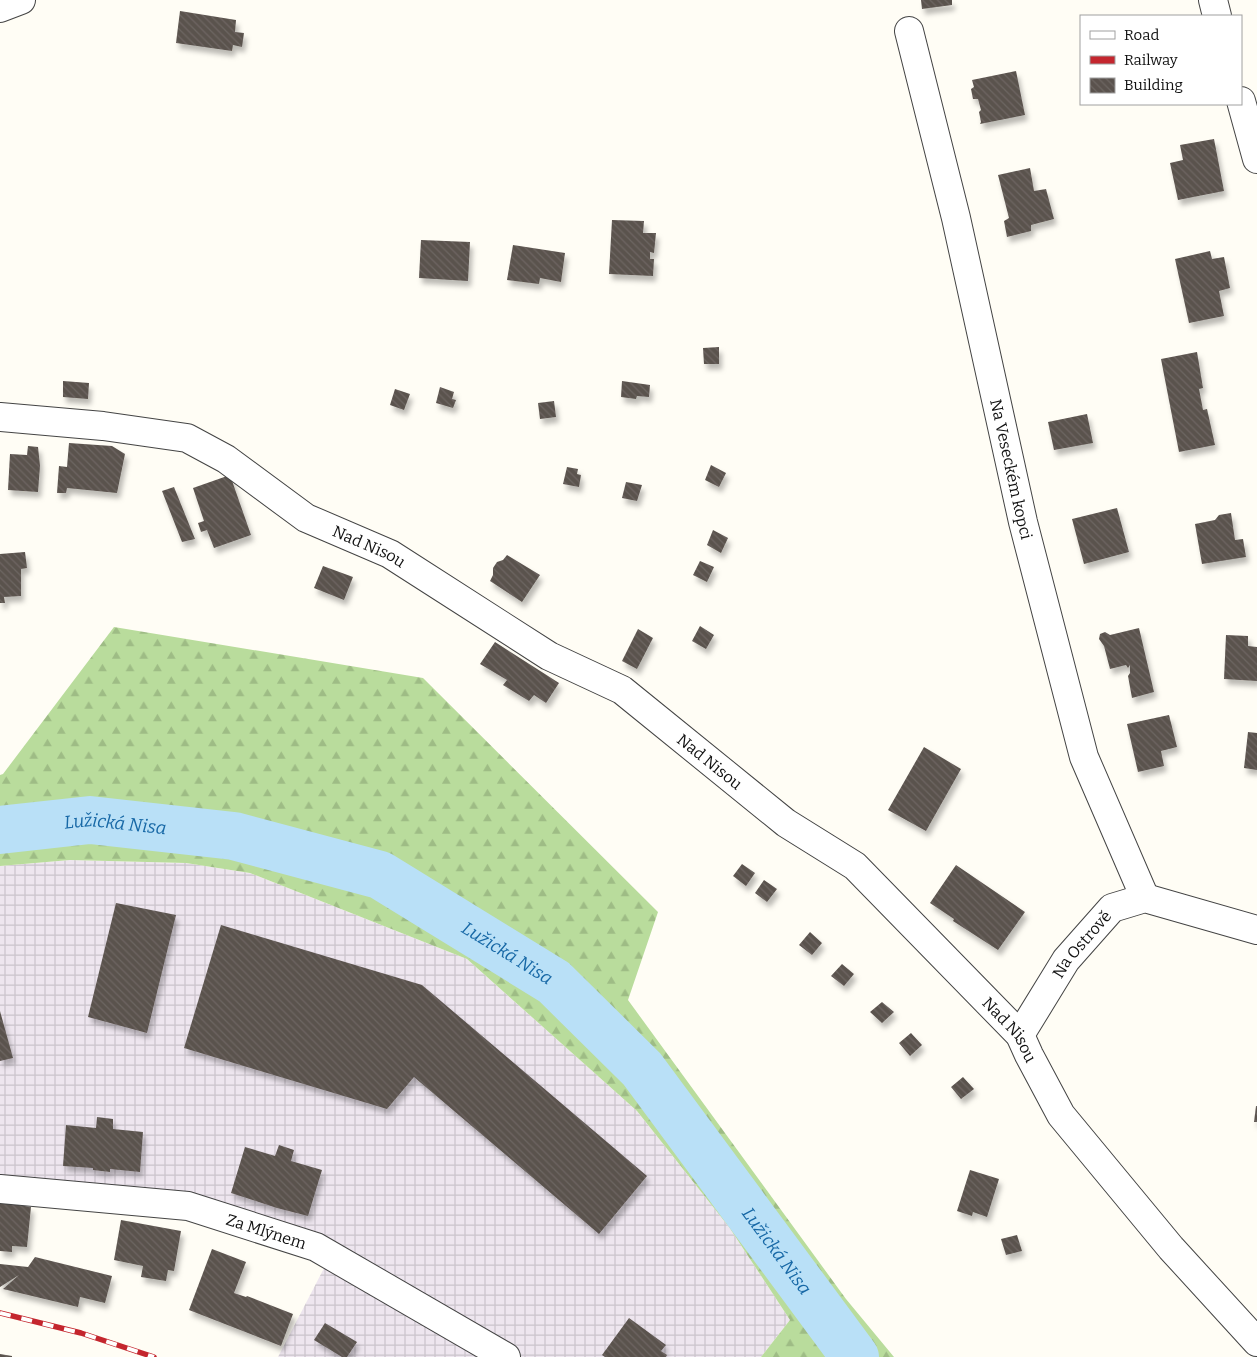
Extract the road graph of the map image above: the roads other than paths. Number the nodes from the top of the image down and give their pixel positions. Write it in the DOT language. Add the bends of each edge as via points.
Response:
graph roads {
  1 [pos="22,0"];
  2 [pos="1213,0"];
  3 [pos="0,8"];
  4 [pos="1217,15"];
  5 [pos="909,31"];
  6 [pos="1242,104"];
  7 [pos="1257,159"];
  8 [pos="0,417"];
  9 [pos="1146,898"];
  10 [pos="1257,930"];
  11 [pos="1020,1035"];
  12 [pos="0,1188"];
  13 [pos="1257,1342"];
  14 [pos="506,1357"];
  1 -- 3 [label="street"];
  2 -- 4 [label="street"];
  5 -- 9 [label="street, Na Veseckém kopci" via="956,218 1022,522 1084,756"];
  6 -- 7 [label="street"];
  8 -- 11 [label="street, Nad Nisou" via="104,426 187,438 226,459 306,518 390,554 549,656 622,690 786,823 855,866"];
  9 -- 10 [label="street"];
  9 -- 11 [label="street, Na Ostrově" via="1112,908 1066,960"];
  11 -- 13 [label="street, Nad Nisou" via="1061,1115 1171,1248"];
  12 -- 14 [label="street, Za Mlýnem" via="188,1206 316,1247"];
}
